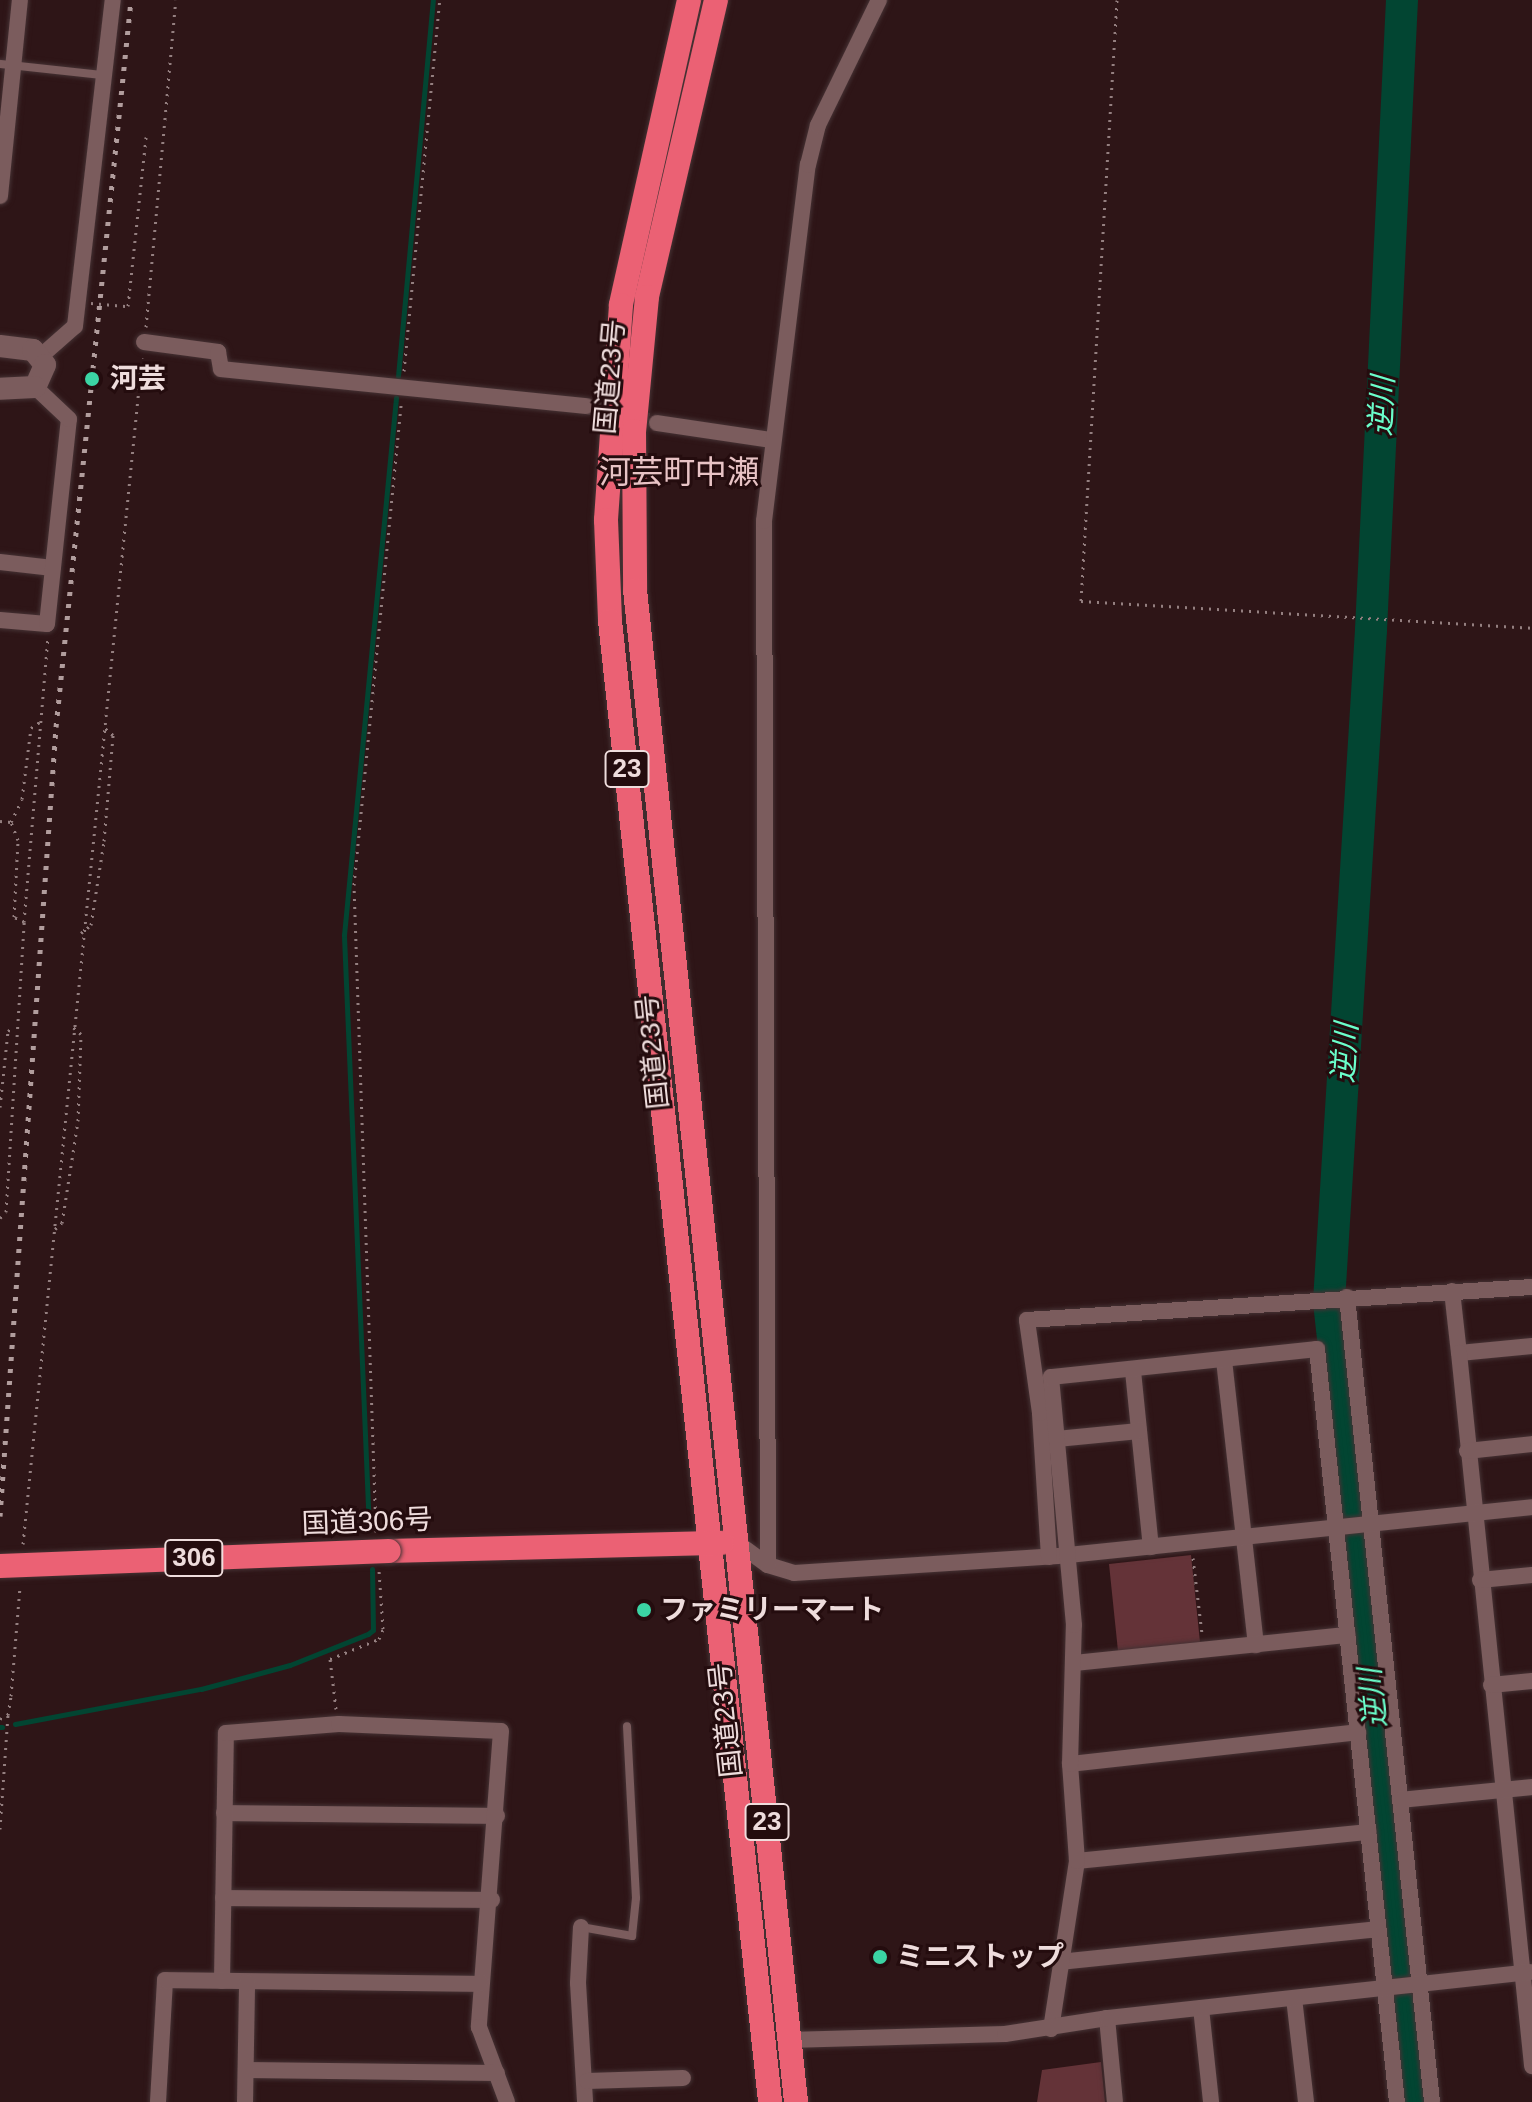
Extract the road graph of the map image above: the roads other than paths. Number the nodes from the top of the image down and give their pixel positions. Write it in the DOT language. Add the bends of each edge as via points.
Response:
graph roads {
  1 [pos="20,0"];
  2 [pos="113,0"];
  3 [pos="689,0"];
  4 [pos="716,0"];
  5 [pos="879,0"];
  6 [pos="7,65"];
  7 [pos="102,75"];
  8 [pos="0,196"];
  9 [pos="144,342"];
  10 [pos="0,346"];
  11 [pos="41,356"];
  12 [pos="35,387"];
  13 [pos="0,389"];
  14 [pos="586,406"];
  15 [pos="657,423"];
  16 [pos="771,440"];
  17 [pos="0,562"];
  18 [pos="53,568"];
  19 [pos="0,620"];
  20 [pos="1532,1287"];
  21 [pos="1452,1291"];
  22 [pos="1337,1297"];
  23 [pos="1532,1346"];
  24 [pos="1459,1353"];
  25 [pos="1224,1360"];
  26 [pos="1133,1371"];
  27 [pos="1139,1431"];
  28 [pos="1057,1439"];
  29 [pos="1532,1444"];
  30 [pos="1467,1451"];
  31 [pos="1532,1507"];
  32 [pos="1473,1514"];
  33 [pos="1370,1525"];
  34 [pos="1340,1528"];
  35 [pos="1244,1537"];
  36 [pos="736,1542"];
  37 [pos="709,1544"];
  38 [pos="1151,1547"];
  39 [pos="1069,1555"];
  40 [pos="1049,1557"];
  41 [pos="14,1565"];
  42 [pos="768,1565"];
  43 [pos="1532,1575"];
  44 [pos="1480,1580"];
  45 [pos="1348,1635"];
  46 [pos="1256,1645"];
  47 [pos="1075,1663"];
  48 [pos="1532,1681"];
  49 [pos="1491,1685"];
  50 [pos="627,1726"];
  51 [pos="1358,1732"];
  52 [pos="1070,1764"];
  53 [pos="1532,1787"];
  54 [pos="1501,1790"];
  55 [pos="1400,1800"];
  56 [pos="224,1813"];
  57 [pos="497,1816"];
  58 [pos="1369,1832"];
  59 [pos="1077,1861"];
  60 [pos="223,1898"];
  61 [pos="492,1900"];
  62 [pos="581,1927"];
  63 [pos="1378,1929"];
  64 [pos="1060,1962"];
  65 [pos="1527,1972"];
  66 [pos="222,1981"];
  67 [pos="247,1982"];
  68 [pos="480,1984"];
  69 [pos="1417,1985"];
  70 [pos="1388,1988"];
  71 [pos="1294,1998"];
  72 [pos="1201,2008"];
  73 [pos="1107,2018"];
  74 [pos="1051,2029"];
  75 [pos="788,2040"];
  76 [pos="1532,2066"];
  77 [pos="246,2070"];
  78 [pos="497,2073"];
  79 [pos="683,2078"];
  80 [pos="587,2081"];
  81 [pos="158,2102"];
  82 [pos="245,2102"];
  83 [pos="507,2102"];
  84 [pos="585,2102"];
  85 [pos="770,2102"];
  86 [pos="796,2102"];
  87 [pos="1115,2102"];
  88 [pos="1211,2102"];
  89 [pos="1306,2102"];
  90 [pos="1397,2102"];
  91 [pos="1432,2102"];
  1 -- 6 [label="street"];
  2 -- 7 [label="street"];
  3 -- 37 [label="highway, 国道23号 / 23" via="621,305 613,362 606,520 611,636"];
  4 -- 36 [label="highway, 国道23号 / 23" via="647,297 634,431 635,590"];
  5 -- 16 [label="street" via="818,125 811,151"];
  6 -- 7 [label="lane"];
  6 -- 8 [label="street"];
  7 -- 11 [label="street" via="75,326"];
  9 -- 14 [label="street" via="218,352 221,369"];
  10 -- 11 [label="street"];
  11 -- 12 [label="street" via="44,374"];
  12 -- 13 [label="street"];
  12 -- 18 [label="street" via="69,419"];
  15 -- 16 [label="street"];
  16 -- 42 [label="street" via="761,609"];
  17 -- 18 [label="street"];
  18 -- 19 [label="street" via="47,624"];
  20 -- 21 [label="street"];
  21 -- 22 [label="street"];
  21 -- 24 [label="street"];
  22 -- 33 [label="street"];
  22 -- 40 [label="street" via="1027,1320 1040,1413"];
  23 -- 24 [label="street"];
  24 -- 30 [label="street"];
  25 -- 26 [label="street"];
  25 -- 34 [label="street" via="1317,1349"];
  25 -- 35 [label="street"];
  26 -- 27 [label="street"];
  26 -- 28 [label="street" via="1051,1377"];
  27 -- 28 [label="street"];
  27 -- 38 [label="street"];
  28 -- 39 [label="street"];
  29 -- 30 [label="street"];
  30 -- 32 [label="street"];
  31 -- 32 [label="street"];
  32 -- 33 [label="street"];
  32 -- 44 [label="street"];
  33 -- 34 [label="street"];
  33 -- 55 [label="street"];
  34 -- 35 [label="street"];
  34 -- 45 [label="street"];
  35 -- 38 [label="street"];
  35 -- 46 [label="street"];
  36 -- 37 [label="highway, 国道306号 / 306"];
  36 -- 42 [label="street"];
  36 -- 75 [label="highway, 国道23号 / 23"];
  37 -- 41 [label="highway, 国道306号 / 306, bridge"];
  37 -- 85 [label="highway, 国道23号 / 23"];
  38 -- 39 [label="street"];
  39 -- 40 [label="street"];
  39 -- 47 [label="street"];
  40 -- 42 [label="street" via="794,1573"];
  43 -- 44 [label="street"];
  44 -- 49 [label="street"];
  45 -- 46 [label="street"];
  45 -- 51 [label="street"];
  46 -- 47 [label="street"];
  47 -- 52 [label="street"];
  48 -- 49 [label="street"];
  49 -- 54 [label="street"];
  50 -- 62 [label="lane" via="636,1898 632,1936"];
  51 -- 52 [label="street"];
  51 -- 58 [label="street"];
  52 -- 59 [label="street"];
  53 -- 54 [label="street"];
  54 -- 55 [label="street"];
  54 -- 65 [label="street"];
  55 -- 69 [label="street"];
  56 -- 57 [label="street"];
  56 -- 57 [label="street" via="226,1733 339,1724 501,1731"];
  56 -- 60 [label="street"];
  57 -- 61 [label="street"];
  58 -- 59 [label="street"];
  58 -- 63 [label="street"];
  59 -- 64 [label="street"];
  60 -- 61 [label="street"];
  60 -- 66 [label="street"];
  61 -- 68 [label="street"];
  62 -- 80 [label="street" via="578,1983"];
  63 -- 64 [label="street"];
  63 -- 70 [label="street"];
  64 -- 74 [label="street"];
  65 -- 69 [label="street"];
  65 -- 76 [label="street"];
  66 -- 67 [label="street"];
  66 -- 81 [label="street" via="165,1980"];
  67 -- 68 [label="street"];
  67 -- 77 [label="street"];
  68 -- 78 [label="street" via="479,2027"];
  69 -- 70 [label="street"];
  69 -- 91 [label="street"];
  70 -- 71 [label="street"];
  70 -- 90 [label="street"];
  71 -- 72 [label="street"];
  71 -- 89 [label="street"];
  72 -- 73 [label="street"];
  72 -- 88 [label="street"];
  73 -- 74 [label="street"];
  73 -- 87 [label="street"];
  74 -- 75 [label="street"];
  75 -- 86 [label="highway, 国道23号 / 23"];
  77 -- 78 [label="street"];
  77 -- 82 [label="street"];
  78 -- 83 [label="street"];
  79 -- 80 [label="street"];
  80 -- 84 [label="street"];
}
